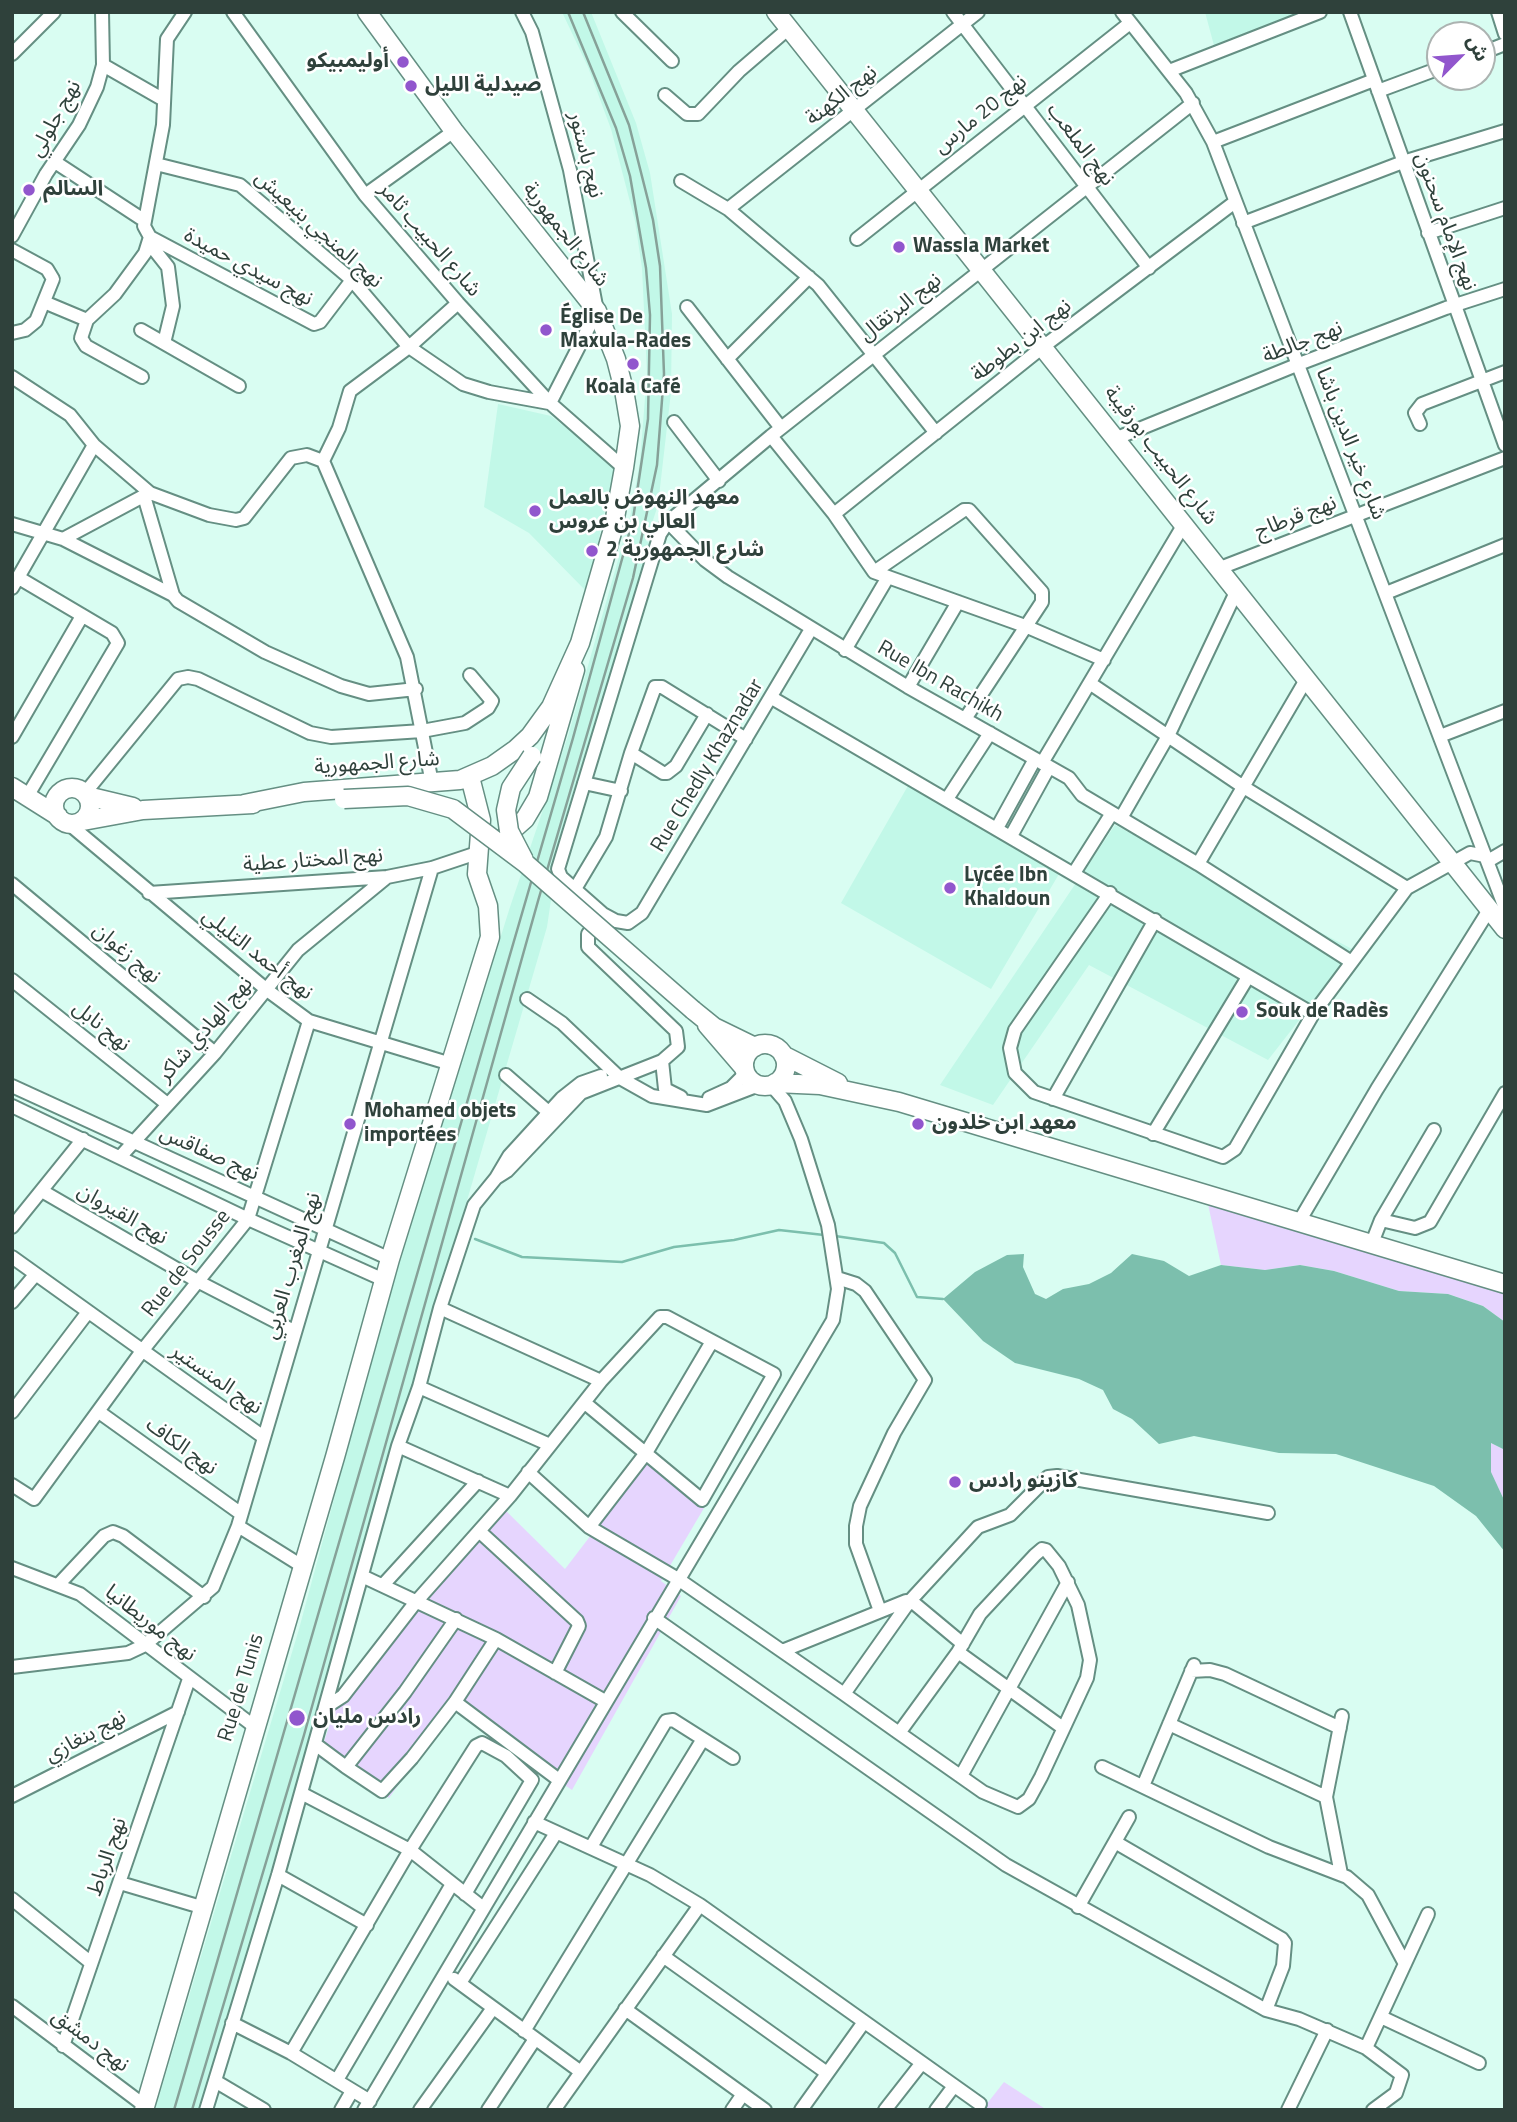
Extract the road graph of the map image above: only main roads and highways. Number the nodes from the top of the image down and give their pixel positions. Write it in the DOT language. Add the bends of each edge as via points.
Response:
graph roads {
  1 [pos="776,12"];
  2 [pos="371,16"];
  3 [pos="580,643"];
  4 [pos="568,701"];
  5 [pos="465,778"];
  6 [pos="18,790"];
  7 [pos="62,791"];
  8 [pos="86,795"];
  9 [pos="244,804"];
  10 [pos="144,810"];
  11 [pos="70,820"];
  12 [pos="477,853"];
  13 [pos="525,863"];
  14 [pos="1497,909"];
  15 [pos="1505,929"];
  16 [pos="698,1015"];
  17 [pos="755,1047"];
  18 [pos="783,1055"];
  19 [pos="759,1079"];
  20 [pos="853,1090"];
  21 [pos="1505,1284"];
  22 [pos="144,2108"];
  1 -- 14 [label="main road, شارع الحبيب بورقيبة" via="1459,871"];
  2 -- 3 [label="main road, شارع الجمهورية" via="454,131 597,311 616,359 630,426 613,529"];
  3 -- 4 [label="main road"];
  3 -- 5 [label="main road, شارع الجمهورية" via="551,706 530,736 505,758"];
  4 -- 12 [label="main road" via="546,778 531,811 514,831"];
  4 -- 13 [label="main road, bridge" via="511,788 506,810 509,831"];
  5 -- 9 [label="main road, شارع الجمهورية" via="304,792"];
  5 -- 12 [label="main road, Rue de Tunis" via="479,805"];
  6 -- 7 [label="main road"];
  6 -- 11 [label="main road"];
  7 -- 8 [label="main road" via="71,788"];
  7 -- 11 [label="main road" via="55,800"];
  8 -- 10 [label="main road"];
  8 -- 11 [label="main road" via="90,807"];
  9 -- 10 [label="main road"];
  9 -- 13 [label="main road, bridge" via="408,796 453,809"];
  10 -- 11 [label="main road"];
  12 -- 22 [label="main road, Rue de Tunis" via="490,937 390,1259"];
  13 -- 16 [label="main road, bridge"];
  14 -- 15 [label="main road, شارع الحبيب بورقيبة"];
  16 -- 17 [label="main road"];
  16 -- 19 [label="main road"];
  17 -- 18 [label="main road" via="771,1045"];
  17 -- 19 [label="main road" via="749,1052"];
  18 -- 19 [label="main road" via="785,1071"];
  18 -- 20 [label="main road"];
  19 -- 20 [label="main road"];
  20 -- 21 [label="main road"];
}
